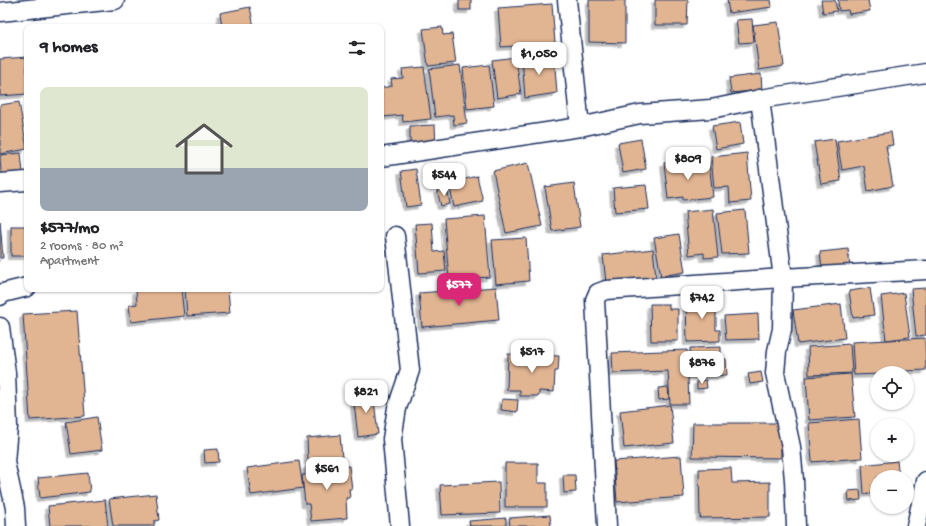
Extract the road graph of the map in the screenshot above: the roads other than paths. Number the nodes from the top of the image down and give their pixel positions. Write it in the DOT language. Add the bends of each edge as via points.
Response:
graph roads {
  1 [pos="115,0"];
  2 [pos="567,0"];
  3 [pos="0,12"];
  4 [pos="926,73"];
  5 [pos="760,99"];
  6 [pos="580,127"];
  7 [pos="384,157"];
  8 [pos="24,181"];
  9 [pos="0,183"];
  10 [pos="395,236"];
  11 [pos="926,270"];
  12 [pos="783,278"];
  13 [pos="24,288"];
  14 [pos="0,296"];
  15 [pos="0,328"];
  16 [pos="926,481"];
  17 [pos="16,526"];
  18 [pos="397,526"];
  19 [pos="606,526"];
  20 [pos="796,526"];
  21 [pos="916,526"];
  1 -- 3 [label="street"];
  2 -- 6 [label="street"];
  4 -- 5 [label="street"];
  5 -- 6 [label="street" via="711,109 640,114"];
  5 -- 12 [label="street"];
  6 -- 7 [label="street"];
  8 -- 9 [label="street"];
  10 -- 18 [label="street" via="410,370 397,408 392,438"];
  11 -- 12 [label="street"];
  12 -- 19 [label="street" via="598,292 595,300"];
  12 -- 20 [label="street" via="782,329 775,373 791,447"];
  13 -- 14 [label="street"];
  15 -- 17 [label="street" via="6,373 8,427 5,462 15,508"];
  16 -- 21 [label="street"];
}
